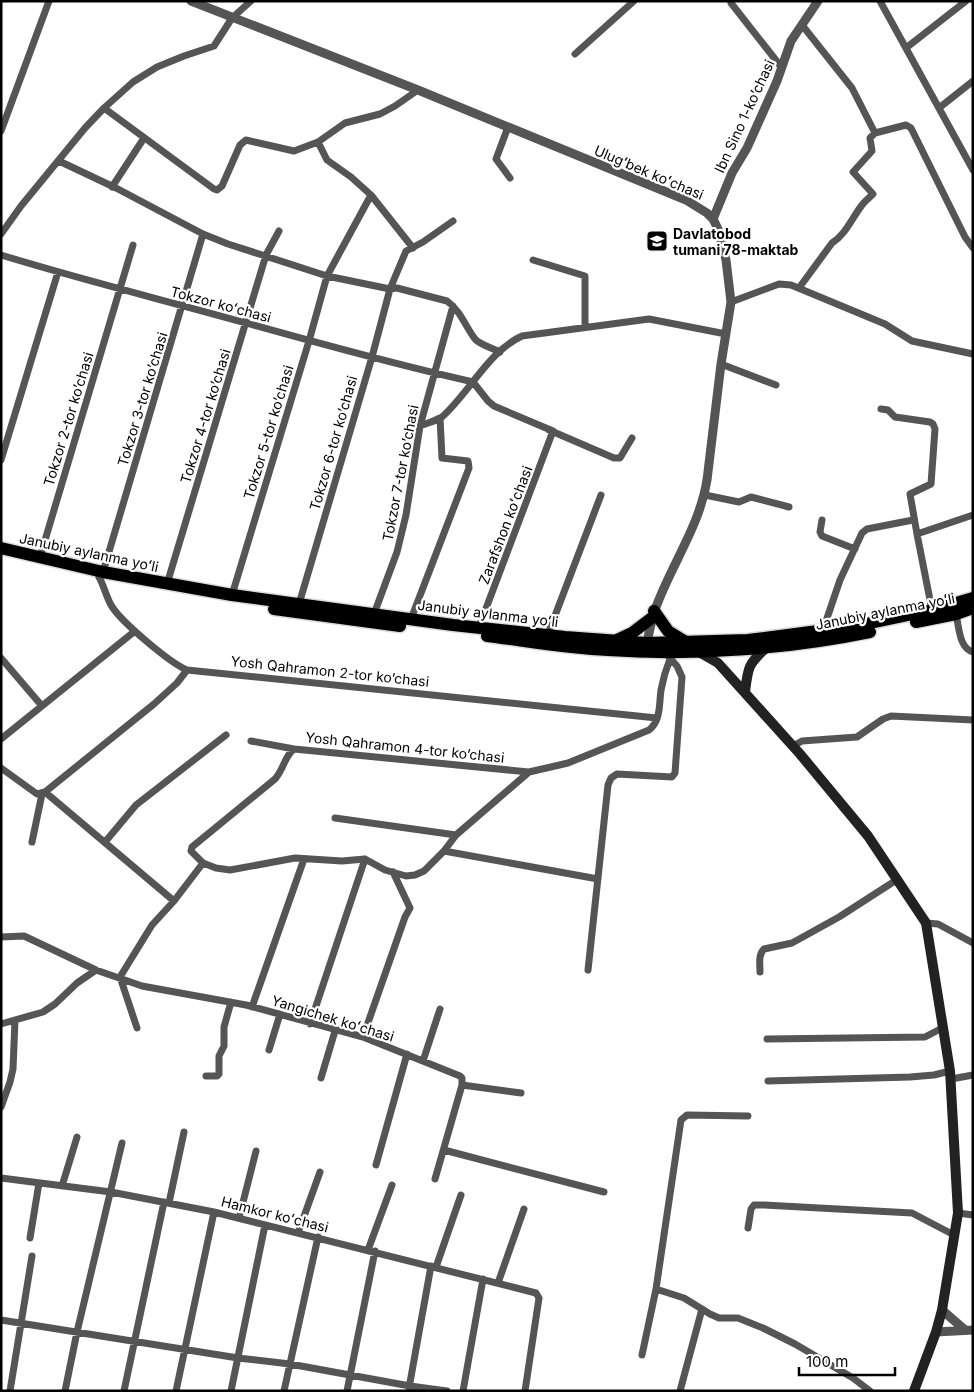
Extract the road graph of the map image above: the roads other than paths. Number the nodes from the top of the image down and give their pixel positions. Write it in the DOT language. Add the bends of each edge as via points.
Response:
graph roads {
  1 [pos="49,1"];
  2 [pos="191,1"];
  3 [pos="251,1"];
  4 [pos="634,1"];
  5 [pos="818,1"];
  6 [pos="880,1"];
  7 [pos="966,1"];
  8 [pos="731,3"];
  9 [pos="232,18"];
  10 [pos="802,25"];
  11 [pos="906,48"];
  12 [pos="575,54"];
  13 [pos="782,68"];
  14 [pos="973,80"];
  15 [pos="418,90"];
  16 [pos="104,108"];
  17 [pos="939,108"];
  18 [pos="508,127"];
  19 [pos="1,131"];
  20 [pos="875,133"];
  21 [pos="144,138"];
  22 [pos="318,142"];
  23 [pos="60,161"];
  24 [pos="972,167"];
  25 [pos="510,178"];
  26 [pos="112,187"];
  27 [pos="371,196"];
  28 [pos="713,219"];
  29 [pos="453,221"];
  30 [pos="279,231"];
  31 [pos="1,234"];
  32 [pos="203,234"];
  33 [pos="132,245"];
  34 [pos="412,248"];
  35 [pos="973,248"];
  36 [pos="1,255"];
  37 [pos="266,255"];
  38 [pos="533,260"];
  39 [pos="58,272"];
  40 [pos="327,276"];
  41 [pos="120,288"];
  42 [pos="799,288"];
  43 [pos="390,289"];
  44 [pos="731,302"];
  45 [pos="183,306"];
  46 [pos="453,306"];
  47 [pos="247,323"];
  48 [pos="585,327"];
  49 [pos="726,334"];
  50 [pos="309,341"];
  51 [pos="500,352"];
  52 [pos="973,354"];
  53 [pos="372,357"];
  54 [pos="721,364"];
  55 [pos="436,374"];
  56 [pos="473,382"];
  57 [pos="776,385"];
  58 [pos="881,409"];
  59 [pos="440,418"];
  60 [pos="420,426"];
  61 [pos="553,432"];
  62 [pos="632,438"];
  63 [pos="1,460"];
  64 [pos="601,495"];
  65 [pos="705,495"];
  66 [pos="789,506"];
  67 [pos="973,515"];
  68 [pos="822,520"];
  69 [pos="914,520"];
  70 [pos="917,534"];
  71 [pos="1,548"];
  72 [pos="855,549"];
  73 [pos="1,556"];
  74 [pos="40,557"];
  75 [pos="101,574"];
  76 [pos="167,584"];
  77 [pos="232,595"];
  78 [pos="973,598"];
  79 [pos="299,604"];
  80 [pos="973,608"];
  81 [pos="932,610"];
  82 [pos="374,614"];
  83 [pos="654,614"];
  84 [pos="956,614"];
  85 [pos="411,619"];
  86 [pos="480,627"];
  87 [pos="823,630"];
  88 [pos="135,631"];
  89 [pos="548,634"];
  90 [pos="615,641"];
  91 [pos="686,642"];
  92 [pos="647,643"];
  93 [pos="767,647"];
  94 [pos="698,651"];
  95 [pos="973,652"];
  96 [pos="668,656"];
  97 [pos="1,658"];
  98 [pos="187,670"];
  99 [pos="745,692"];
  100 [pos="42,706"];
  101 [pos="657,718"];
  102 [pos="973,720"];
  103 [pos="226,735"];
  104 [pos="1,738"];
  105 [pos="252,741"];
  106 [pos="793,746"];
  107 [pos="294,749"];
  108 [pos="1,768"];
  109 [pos="529,772"];
  110 [pos="43,793"];
  111 [pos="335,818"];
  112 [pos="456,834"];
  113 [pos="32,842"];
  114 [pos="105,842"];
  115 [pos="444,851"];
  116 [pos="304,859"];
  117 [pos="365,859"];
  118 [pos="203,863"];
  119 [pos="393,872"];
  120 [pos="598,879"];
  121 [pos="898,879"];
  122 [pos="174,901"];
  123 [pos="926,923"];
  124 [pos="1,937"];
  125 [pos="973,943"];
  126 [pos="96,970"];
  127 [pos="588,970"];
  128 [pos="760,972"];
  129 [pos="120,978"];
  130 [pos="231,1002"];
  131 [pos="252,1007"];
  132 [pos="440,1009"];
  133 [pos="280,1014"];
  134 [pos="15,1020"];
  135 [pos="1,1024"];
  136 [pos="310,1024"];
  137 [pos="944,1026"];
  138 [pos="137,1028"];
  139 [pos="335,1031"];
  140 [pos="363,1037"];
  141 [pos="767,1039"];
  142 [pos="270,1050"];
  143 [pos="407,1054"];
  144 [pos="423,1061"];
  145 [pos="951,1075"];
  146 [pos="973,1075"];
  147 [pos="206,1076"];
  148 [pos="321,1078"];
  149 [pos="768,1081"];
  150 [pos="462,1085"];
  151 [pos="521,1093"];
  152 [pos="1,1107"];
  153 [pos="748,1116"];
  154 [pos="184,1132"];
  155 [pos="77,1137"];
  156 [pos="122,1143"];
  157 [pos="444,1150"];
  158 [pos="256,1151"];
  159 [pos="376,1165"];
  160 [pos="320,1172"];
  161 [pos="1,1178"];
  162 [pos="435,1179"];
  163 [pos="39,1183"];
  164 [pos="392,1185"];
  165 [pos="62,1186"];
  166 [pos="111,1192"];
  167 [pos="604,1192"];
  168 [pos="461,1195"];
  169 [pos="166,1202"];
  170 [pos="524,1209"];
  171 [pos="214,1212"];
  172 [pos="958,1213"];
  173 [pos="973,1215"];
  174 [pos="239,1218"];
  175 [pos="265,1225"];
  176 [pos="748,1228"];
  177 [pos="298,1233"];
  178 [pos="954,1235"];
  179 [pos="318,1237"];
  180 [pos="30,1238"];
  181 [pos="372,1251"];
  182 [pos="32,1256"];
  183 [pos="434,1266"];
  184 [pos="483,1278"];
  185 [pos="498,1283"];
  186 [pos="656,1289"];
  187 [pos="702,1309"];
  188 [pos="942,1310"];
  189 [pos="1,1320"];
  190 [pos="21,1322"];
  191 [pos="969,1330"];
  192 [pos="76,1332"];
  193 [pos="936,1332"];
  194 [pos="134,1341"];
  195 [pos="186,1350"];
  196 [pos="642,1355"];
  197 [pos="238,1358"];
  198 [pos="290,1364"];
  199 [pos="349,1376"];
  200 [pos="409,1388"];
  201 [pos="10,1391"];
  202 [pos="66,1391"];
  203 [pos="124,1391"];
  204 [pos="176,1391"];
  205 [pos="231,1391"];
  206 [pos="284,1391"];
  207 [pos="347,1391"];
  208 [pos="448,1391"];
  209 [pos="462,1391"];
  210 [pos="525,1391"];
  211 [pos="680,1391"];
  212 [pos="870,1391"];
  213 [pos="914,1391"];
  1 -- 19 [label="street"];
  2 -- 9 [label="street, Ulugʻbek koʻchasi"];
  3 -- 9 [label="street"];
  4 -- 12 [label="street"];
  5 -- 10 [label="street, Ibn Sino 1-koʼchasi"];
  6 -- 11 [label="street"];
  7 -- 11 [label="street"];
  8 -- 13 [label="street"];
  9 -- 15 [label="street, Ulugʻbek koʻchasi"];
  9 -- 16 [label="street" via="214,46 157,68 134,82"];
  10 -- 13 [label="street, Ibn Sino 1-koʼchasi" via="791,41"];
  10 -- 20 [label="street" via="852,88"];
  11 -- 17 [label="street"];
  13 -- 28 [label="street, Ibn Sino 1-koʼchasi"];
  14 -- 17 [label="street"];
  15 -- 18 [label="street, Ulugʻbek koʻchasi"];
  15 -- 22 [label="street" via="380,114 345,123"];
  16 -- 21 [label="street"];
  16 -- 23 [label="street"];
  17 -- 24 [label="street"];
  18 -- 25 [label="street" via="496,159"];
  18 -- 28 [label="street, Ulugʻbek koʻchasi" via="686,200"];
  20 -- 35 [label="street" via="906,125 911,128"];
  20 -- 42 [label="street" via="870,138 872,151 854,172 873,193"];
  21 -- 22 [label="street" via="217,190 246,140 294,151"];
  21 -- 26 [label="street"];
  22 -- 27 [label="street" via="327,160"];
  23 -- 26 [label="street"];
  23 -- 31 [label="street"];
  26 -- 32 [label="street"];
  27 -- 34 [label="street"];
  27 -- 40 [label="street, Tokzor 5-tor koʼchasi"];
  28 -- 44 [label="street" via="726,260"];
  29 -- 34 [label="street"];
  30 -- 37 [label="street, Tokzor 4-tor koʼchasi"];
  32 -- 37 [label="street"];
  32 -- 45 [label="street, Tokzor 3-tor koʼchasi"];
  33 -- 41 [label="street, Tokzor 2-tor koʼchasi"];
  34 -- 43 [label="street, Tokzor 6-tor koʼchasi" via="403,256"];
  36 -- 39 [label="street, Tokzor koʻchasi"];
  37 -- 40 [label="street"];
  37 -- 47 [label="street, Tokzor 4-tor koʼchasi"];
  38 -- 48 [label="street" via="585,276"];
  39 -- 41 [label="street, Tokzor koʻchasi"];
  39 -- 63 [label="street"];
  40 -- 43 [label="street"];
  40 -- 50 [label="street, Tokzor 5-tor koʼchasi"];
  41 -- 45 [label="street, Tokzor koʻchasi"];
  41 -- 74 [label="street, Tokzor 2-tor koʼchasi"];
  42 -- 44 [label="street" via="779,284"];
  42 -- 52 [label="street" via="885,324 912,341"];
  43 -- 46 [label="street" via="442,300"];
  43 -- 53 [label="street, Tokzor 6-tor koʼchasi"];
  44 -- 49 [label="street"];
  45 -- 47 [label="street, Tokzor koʻchasi"];
  45 -- 75 [label="street, Tokzor 3-tor koʼchasi"];
  46 -- 51 [label="street" via="476,340"];
  46 -- 55 [label="street, Tokzor 7-tor koʼchasi"];
  47 -- 50 [label="street, Tokzor koʻchasi"];
  47 -- 76 [label="street, Tokzor 4-tor koʼchasi"];
  48 -- 49 [label="street" via="649,319"];
  48 -- 51 [label="street" via="522,336"];
  49 -- 54 [label="street"];
  50 -- 53 [label="street, Tokzor koʻchasi"];
  50 -- 77 [label="street, Tokzor 5-tor koʼchasi"];
  51 -- 56 [label="street"];
  53 -- 55 [label="street, Tokzor koʻchasi"];
  53 -- 79 [label="street, Tokzor 6-tor koʼchasi"];
  54 -- 57 [label="street"];
  54 -- 65 [label="street"];
  55 -- 56 [label="street"];
  55 -- 60 [label="street, Tokzor 7-tor koʼchasi"];
  56 -- 59 [label="street"];
  56 -- 61 [label="street" via="494,406"];
  58 -- 69 [label="street" via="888,410 894,417 930,422 935,429 931,484 910,494"];
  59 -- 60 [label="street"];
  59 -- 85 [label="street" via="442,458 468,461 470,464"];
  60 -- 82 [label="street, Tokzor 7-tor koʼchasi" via="397,552"];
  61 -- 62 [label="street" via="614,458 620,458"];
  61 -- 86 [label="street, Zarafshon koʻchasi"];
  64 -- 89 [label="street"];
  65 -- 66 [label="street" via="740,502 751,497"];
  65 -- 83 [label="street"];
  67 -- 70 [label="street"];
  68 -- 72 [label="street" via="822,536"];
  69 -- 70 [label="street"];
  69 -- 72 [label="street" via="865,530"];
  70 -- 81 [label="street"];
  71 -- 74 [label="highway, Janubiy aylanma yoʻli"];
  72 -- 87 [label="street" via="840,580"];
  73 -- 75 [label="highway, Janubiy aylanma yoʻli"];
  74 -- 75 [label="highway, Janubiy aylanma yoʻli"];
  75 -- 76 [label="highway, Janubiy aylanma yoʻli"];
  75 -- 88 [label="street" via="112,608"];
  75 -- 96 [label="highway, Janubiy aylanma yoʻli" via="227,602 336,618"];
  76 -- 77 [label="highway, Janubiy aylanma yoʻli"];
  77 -- 79 [label="highway, Janubiy aylanma yoʻli"];
  78 -- 81 [label="highway, Janubiy aylanma yoʻli"];
  79 -- 82 [label="highway, Janubiy aylanma yoʻli"];
  80 -- 84 [label="highway, Janubiy aylanma yoʻli"];
  81 -- 87 [label="highway, Janubiy aylanma yoʻli"];
  82 -- 85 [label="highway, Janubiy aylanma yoʻli"];
  83 -- 90 [label="highway" via="632,633"];
  83 -- 91 [label="highway" via="668,631"];
  83 -- 92 [label="street"];
  84 -- 93 [label="highway, Janubiy aylanma yoʻli" via="850,636"];
  84 -- 95 [label="street" via="964,646"];
  85 -- 86 [label="highway, Janubiy aylanma yoʻli"];
  86 -- 89 [label="highway, Janubiy aylanma yoʻli"];
  87 -- 91 [label="highway, Janubiy aylanma yoʻli" via="748,640"];
  88 -- 98 [label="street"];
  88 -- 100 [label="street"];
  89 -- 90 [label="highway, Janubiy aylanma yoʻli"];
  90 -- 92 [label="highway, Janubiy aylanma yoʻli"];
  91 -- 92 [label="highway, Janubiy aylanma yoʻli"];
  93 -- 94 [label="highway, Janubiy aylanma yoʻli"];
  93 -- 99 [label="main road" via="748,670"];
  94 -- 96 [label="highway, Janubiy aylanma yoʻli"];
  94 -- 99 [label="main road" via="718,663"];
  96 -- 101 [label="street"];
  96 -- 120 [label="street" via="682,677 675,773 672,777 617,774 611,778"];
  97 -- 100 [label="street"];
  98 -- 101 [label="street, Yosh Qahramon 2-tor koʼchasi"];
  98 -- 110 [label="street" via="154,704"];
  99 -- 106 [label="main road"];
  100 -- 104 [label="street"];
  101 -- 109 [label="street" via="649,730 568,763"];
  102 -- 106 [label="street" via="892,716 857,737 802,741"];
  103 -- 114 [label="street" via="136,805"];
  105 -- 107 [label="street"];
  106 -- 121 [label="main road" via="868,836"];
  107 -- 109 [label="street, Yosh Qahramon 4-tor koʼchasi"];
  107 -- 118 [label="street, Yosh Qahramon 4-tor koʼchasi" via="275,779 192,847 191,852"];
  108 -- 110 [label="street" via="37,794"];
  109 -- 112 [label="street"];
  110 -- 113 [label="street"];
  110 -- 114 [label="street"];
  111 -- 112 [label="street"];
  112 -- 115 [label="street"];
  114 -- 122 [label="street"];
  115 -- 119 [label="street" via="420,874 406,876"];
  115 -- 120 [label="street"];
  116 -- 117 [label="street"];
  116 -- 118 [label="street" via="280,860 230,870"];
  116 -- 131 [label="street"];
  117 -- 119 [label="street"];
  117 -- 136 [label="street"];
  118 -- 122 [label="street"];
  119 -- 140 [label="street" via="410,908"];
  120 -- 127 [label="street"];
  121 -- 123 [label="main road"];
  121 -- 128 [label="street" via="792,943 764,949"];
  122 -- 129 [label="street" via="152,925"];
  123 -- 125 [label="street" via="938,924"];
  123 -- 137 [label="main road"];
  124 -- 126 [label="street, Yangichek koʻchasi" via="24,936"];
  126 -- 129 [label="street, Yangichek koʻchasi"];
  126 -- 134 [label="street" via="43,1012"];
  129 -- 130 [label="street, Yangichek koʻchasi" via="142,986"];
  129 -- 138 [label="street"];
  130 -- 131 [label="street, Yangichek koʻchasi"];
  130 -- 147 [label="street" via="224,1027 224,1046 219,1056 219,1074"];
  131 -- 133 [label="street, Yangichek koʻchasi"];
  132 -- 144 [label="street"];
  133 -- 136 [label="street, Yangichek koʻchasi"];
  133 -- 142 [label="street"];
  134 -- 135 [label="street"];
  134 -- 152 [label="street" via="13,1069"];
  136 -- 139 [label="street, Yangichek koʻchasi"];
  137 -- 141 [label="street" via="925,1037"];
  137 -- 145 [label="main road"];
  139 -- 140 [label="street, Yangichek koʻchasi"];
  139 -- 148 [label="street"];
  140 -- 143 [label="street, Yangichek koʻchasi"];
  143 -- 144 [label="street, Yangichek koʻchasi"];
  143 -- 159 [label="street"];
  144 -- 150 [label="street, Yangichek koʻchasi" via="460,1076"];
  145 -- 146 [label="street"];
  145 -- 149 [label="street"];
  145 -- 172 [label="main road"];
  150 -- 151 [label="street"];
  150 -- 157 [label="street"];
  153 -- 186 [label="street" via="687,1115 681,1120"];
  154 -- 169 [label="street"];
  155 -- 165 [label="street"];
  156 -- 166 [label="street"];
  157 -- 162 [label="street"];
  157 -- 167 [label="street"];
  158 -- 174 [label="street"];
  160 -- 177 [label="street"];
  161 -- 163 [label="street, Hamkor koʻchasi"];
  163 -- 165 [label="street, Hamkor koʻchasi"];
  163 -- 180 [label="street"];
  164 -- 181 [label="street"];
  165 -- 166 [label="street, Hamkor koʻchasi"];
  166 -- 169 [label="street, Hamkor koʻchasi"];
  166 -- 192 [label="street"];
  168 -- 183 [label="street"];
  169 -- 171 [label="street, Hamkor koʻchasi"];
  169 -- 194 [label="street"];
  170 -- 185 [label="street"];
  171 -- 174 [label="street, Hamkor koʻchasi"];
  171 -- 195 [label="street"];
  172 -- 173 [label="street"];
  172 -- 178 [label="main road"];
  174 -- 175 [label="street, Hamkor koʻchasi"];
  175 -- 177 [label="street, Hamkor koʻchasi"];
  175 -- 197 [label="street"];
  176 -- 178 [label="street" via="751,1209 754,1205 764,1205 912,1213"];
  177 -- 179 [label="street, Hamkor koʻchasi"];
  178 -- 188 [label="main road"];
  179 -- 181 [label="street, Hamkor koʻchasi"];
  179 -- 198 [label="street"];
  181 -- 183 [label="street, Hamkor koʻchasi"];
  181 -- 199 [label="street"];
  182 -- 190 [label="street"];
  183 -- 184 [label="street, Hamkor koʻchasi"];
  183 -- 200 [label="street"];
  184 -- 185 [label="street, Hamkor koʻchasi"];
  184 -- 209 [label="street"];
  185 -- 210 [label="street, Hamkor koʻchasi" via="538,1295"];
  186 -- 187 [label="street" via="684,1298"];
  186 -- 196 [label="street"];
  187 -- 211 [label="street"];
  187 -- 212 [label="street" via="719,1318 738,1318 771,1332"];
  188 -- 191 [label="street"];
  188 -- 193 [label="main road"];
  189 -- 190 [label="street"];
  190 -- 192 [label="street"];
  190 -- 201 [label="street"];
  191 -- 193 [label="street"];
  192 -- 194 [label="street"];
  192 -- 202 [label="street"];
  193 -- 213 [label="main road"];
  194 -- 195 [label="street"];
  194 -- 203 [label="street"];
  195 -- 197 [label="street"];
  195 -- 204 [label="street"];
  197 -- 198 [label="street"];
  197 -- 205 [label="street"];
  198 -- 199 [label="street"];
  198 -- 206 [label="street"];
  199 -- 200 [label="street"];
  199 -- 207 [label="street"];
  200 -- 208 [label="street"];
}
